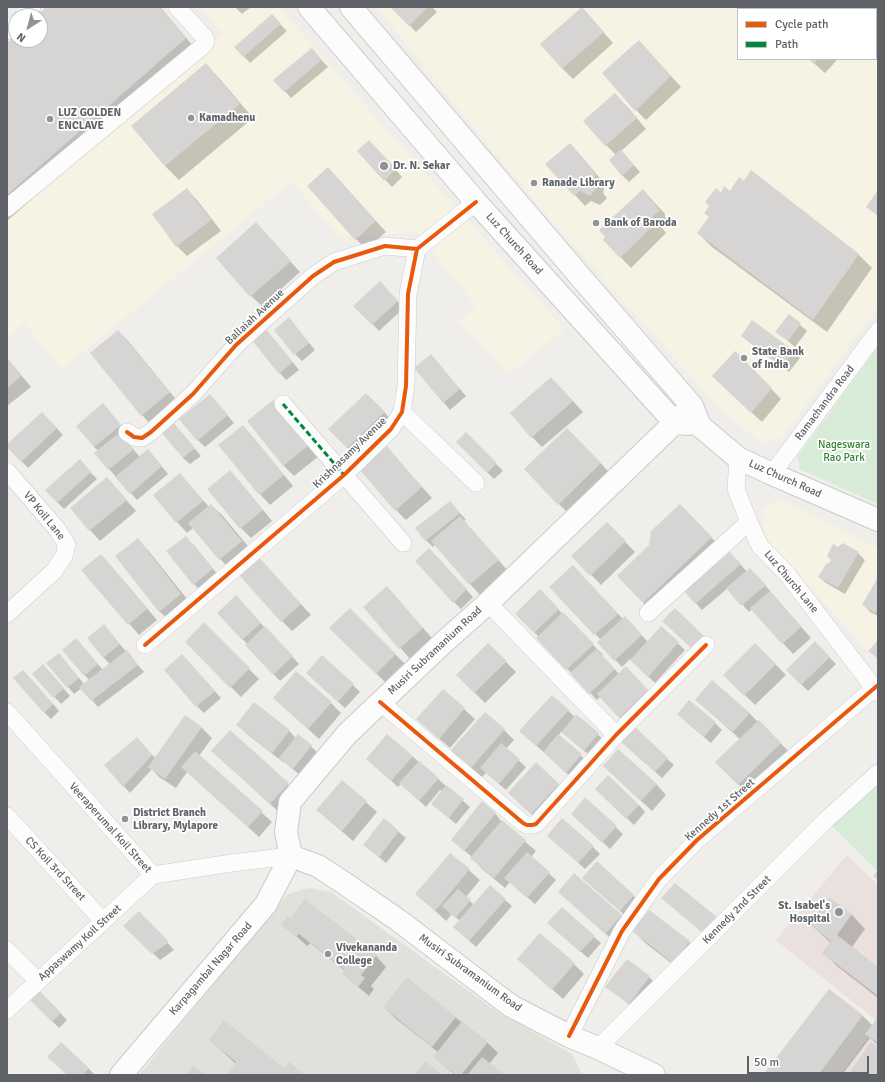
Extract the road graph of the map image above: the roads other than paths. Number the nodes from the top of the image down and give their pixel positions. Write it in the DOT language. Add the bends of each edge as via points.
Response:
graph roads {
  1 [pos="177,7"];
  2 [pos="309,7"];
  3 [pos="352,7"];
  4 [pos="449,122"];
  5 [pos="426,144"];
  6 [pos="476,202"];
  7 [pos="7,208"];
  8 [pos="418,249"];
  9 [pos="878,332"];
  10 [pos="283,404"];
  11 [pos="402,412"];
  12 [pos="696,416"];
  13 [pos="675,423"];
  14 [pos="127,432"];
  15 [pos="738,458"];
  16 [pos="7,471"];
  17 [pos="772,474"];
  18 [pos="344,475"];
  19 [pos="476,483"];
  20 [pos="878,520"];
  21 [pos="749,522"];
  22 [pos="403,544"];
  23 [pos="488,603"];
  24 [pos="648,613"];
  25 [pos="7,614"];
  26 [pos="145,645"];
  27 [pos="706,645"];
  28 [pos="877,689"];
  29 [pos="380,702"];
  30 [pos="7,712"];
  31 [pos="616,735"];
  32 [pos="878,773"];
  33 [pos="7,816"];
  34 [pos="291,856"];
  35 [pos="153,876"];
  36 [pos="103,921"];
  37 [pos="7,950"];
  38 [pos="38,981"];
  39 [pos="7,1010"];
  40 [pos="569,1036"];
  41 [pos="598,1048"];
  42 [pos="121,1075"];
  43 [pos="654,1075"];
  1 -- 7 [label="street" via="205,38 204,45"];
  2 -- 5 [label="main road, Luz Church Road"];
  3 -- 4 [label="main road, Luz Church Road"];
  4 -- 5 [label="main road"];
  4 -- 12 [label="main road, Luz Church Road"];
  5 -- 6 [label="main road, Luz Church Road"];
  6 -- 8 [label="street"];
  6 -- 13 [label="main road, Luz Church Road"];
  8 -- 11 [label="street, Krishnasamy Avenue" via="408,294 406,386"];
  8 -- 14 [label="street, Ballaiah Avenue" via="384,246 334,262 313,276 236,345 193,394 151,432 142,438 134,437"];
  9 -- 17 [label="street, Ramachandra Road"];
  10 -- 18 [label="street"];
  11 -- 18 [label="street, Krishnasamy Avenue" via="391,429"];
  11 -- 19 [label="street"];
  12 -- 13 [label="main road"];
  12 -- 15 [label="main road, Luz Church Road"];
  13 -- 23 [label="main road, Musiri Subramanium Road"];
  15 -- 17 [label="main road, Luz Church Road"];
  15 -- 21 [label="street, Luz Church Lane" via="736,489"];
  16 -- 25 [label="street, VP Koil Lane" via="57,529 67,545 64,556 54,571"];
  17 -- 20 [label="main road, Luz Church Road"];
  18 -- 22 [label="street"];
  18 -- 26 [label="street, Krishnasamy Avenue"];
  21 -- 24 [label="street"];
  21 -- 28 [label="street, Luz Church Lane" via="760,546 787,574"];
  23 -- 29 [label="main road, Musiri Subramanium Road"];
  23 -- 31 [label="street"];
  27 -- 31 [label="street"];
  28 -- 40 [label="street, Kennedy 1st Street" via="697,840 660,879 622,931"];
  29 -- 31 [label="street" via="527,825 536,824"];
  29 -- 34 [label="main road, Musiri Subramanium Road" via="347,734 290,802 286,832"];
  30 -- 35 [label="street, Veeraperumal Koil Street"];
  32 -- 41 [label="street, Kennedy 2nd Street" via="826,820"];
  33 -- 36 [label="street, CS Koil 3rd Street"];
  34 -- 35 [label="street, Veeraperumal Koil Street"];
  34 -- 40 [label="main road, Musiri Subramanium Road" via="318,866 398,920 511,1006"];
  34 -- 42 [label="main road, Karpagambal Nagar Road" via="266,904"];
  35 -- 36 [label="street, Appaswamy Koil Street"];
  36 -- 38 [label="street, Appaswamy Koil Street"];
  37 -- 38 [label="street"];
  38 -- 39 [label="street, Appaswamy Koil Street"];
  40 -- 41 [label="main road, Musiri Subramanium Road"];
  41 -- 43 [label="main road, Musiri Subramanium Road"];
}
